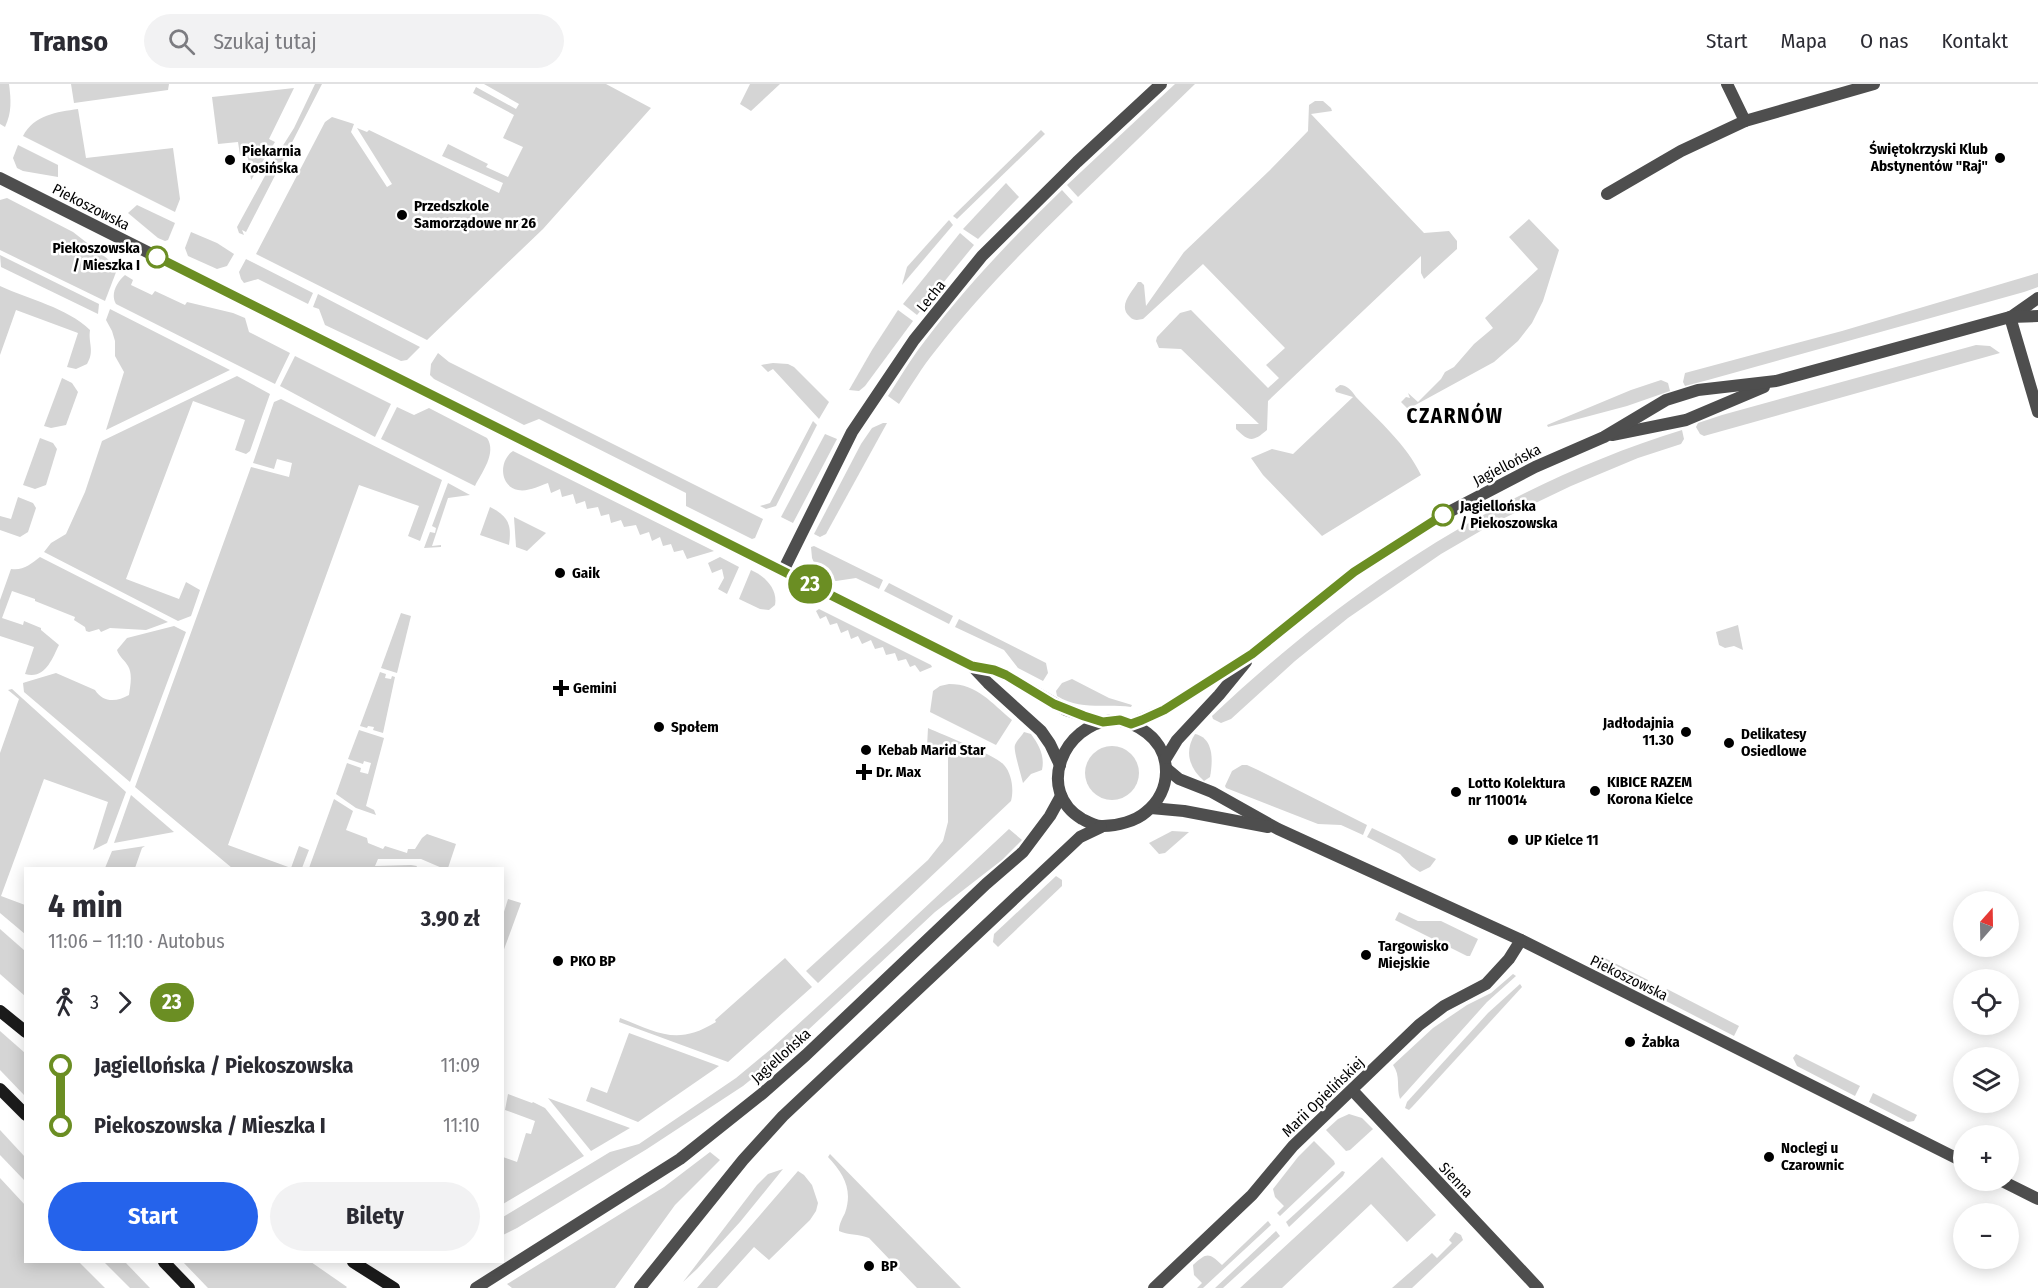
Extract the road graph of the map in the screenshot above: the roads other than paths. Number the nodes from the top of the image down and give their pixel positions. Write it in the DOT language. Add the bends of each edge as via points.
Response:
graph roads {
  1 [pos="1161,84"];
  2 [pos="1727,84"];
  3 [pos="1874,84"];
  4 [pos="1745,121"];
  5 [pos="0,178"];
  6 [pos="1607,194"];
  7 [pos="2038,298"];
  8 [pos="2038,316"];
  9 [pos="2010,317"];
  10 [pos="1776,381"];
  11 [pos="2038,412"];
  12 [pos="1604,437"];
  13 [pos="783,571"];
  14 [pos="1252,654"];
  15 [pos="972,666"];
  16 [pos="1103,722"];
  17 [pos="1131,724"];
  18 [pos="1166,763"];
  19 [pos="1060,765"];
  20 [pos="1061,796"];
  21 [pos="1151,808"];
  22 [pos="1101,827"];
  23 [pos="1278,829"];
  24 [pos="1521,940"];
  25 [pos="0,1011"];
  26 [pos="24,1030"];
  27 [pos="0,1089"];
  28 [pos="1353,1090"];
  29 [pos="24,1113"];
  30 [pos="1953,1156"];
  31 [pos="2019,1190"];
  32 [pos="2038,1199"];
  33 [pos="165,1263"];
  34 [pos="355,1263"];
  35 [pos="189,1288"];
  36 [pos="394,1288"];
  37 [pos="476,1288"];
  38 [pos="640,1288"];
  39 [pos="1154,1288"];
  40 [pos="1538,1288"];
  1 -- 13 [label="street, Lecha" via="982,256 914,340 852,432"];
  2 -- 4 [label="street"];
  3 -- 4 [label="street"];
  4 -- 6 [label="street" via="1681,151"];
  5 -- 13 [label="street, Piekoszowska"];
  7 -- 9 [label="street, Jagiellońska"];
  8 -- 9 [label="street, Jagiellońska"];
  9 -- 10 [label="street, Jagiellońska"];
  9 -- 11 [label="street"];
  10 -- 12 [label="street, Jagiellońska" via="1686,420"];
  10 -- 12 [label="street, Jagiellońska" via="1698,390 1662,402"];
  12 -- 14 [label="street, Jagiellońska" via="1535,467 1443,515 1354,572"];
  13 -- 15 [label="street, Piekoszowska"];
  14 -- 17 [label="street, Jagiellońska" via="1164,710"];
  14 -- 18 [label="street, Jagiellońska" via="1177,740"];
  15 -- 16 [label="street, Piekoszowska" via="1006,675 1066,710"];
  15 -- 19 [label="street, Piekoszowska" via="1041,731"];
  16 -- 17 [label="street" via="1120,720"];
  16 -- 19 [label="street" via="1074,737"];
  17 -- 18 [label="street" via="1154,739"];
  18 -- 21 [label="street" via="1161,790"];
  18 -- 23 [label="street, Piekoszowska" via="1179,778"];
  19 -- 20 [label="street"];
  20 -- 22 [label="street" via="1077,816"];
  20 -- 37 [label="street, Jagiellońska" via="1017,858 763,1093 680,1159"];
  21 -- 22 [label="street" via="1130,821"];
  21 -- 23 [label="street, Piekoszowska"];
  22 -- 38 [label="street" via="1080,837 783,1116"];
  23 -- 24 [label="street, Piekoszowska"];
  24 -- 28 [label="street, Marii Opielińskiej" via="1486,984 1435,1012"];
  24 -- 30 [label="street, Piekoszowska"];
  25 -- 26 [label="main road"];
  27 -- 29 [label="main road"];
  28 -- 39 [label="street, Marii Opielińskiej" via="1293,1146 1252,1195"];
  28 -- 40 [label="street, Sienna"];
  31 -- 32 [label="street"];
  33 -- 35 [label="main road"];
  34 -- 36 [label="main road"];
}
